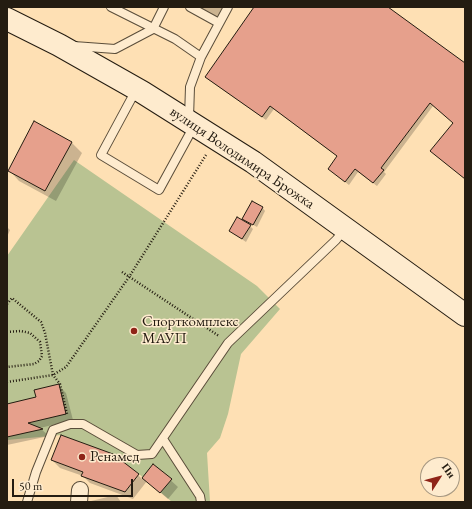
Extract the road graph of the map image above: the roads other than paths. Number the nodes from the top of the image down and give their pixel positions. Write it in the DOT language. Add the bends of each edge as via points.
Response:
graph roads {
  1 [pos="111,7"];
  2 [pos="164,7"];
  3 [pos="190,7"];
  4 [pos="228,7"];
  5 [pos="7,19"];
  6 [pos="219,23"];
  7 [pos="153,28"];
  8 [pos="59,45"];
  9 [pos="201,57"];
  10 [pos="136,89"];
  11 [pos="192,123"];
  12 [pos="346,228"];
  13 [pos="465,315"];
  14 [pos="163,439"];
  15 [pos="27,502"];
  16 [pos="201,502"];
  1 -- 7 [label="lane"];
  2 -- 7 [label="lane"];
  3 -- 6 [label="lane"];
  4 -- 6 [label="lane"];
  5 -- 8 [label="main road, вулиця Володимира Брожка"];
  6 -- 9 [label="lane"];
  7 -- 8 [label="lane" via="115,49"];
  7 -- 9 [label="lane"];
  8 -- 10 [label="main road, вулиця Володимира Брожка"];
  9 -- 11 [label="lane" via="190,87"];
  10 -- 11 [label="main road, вулиця Володимира Брожка"];
  10 -- 11 [label="lane" via="101,155 159,190"];
  11 -- 12 [label="main road, вулиця Володимира Брожка" via="253,162"];
  12 -- 13 [label="main road, вулиця Володимира Брожка"];
  12 -- 14 [label="lane" via="228,343"];
  14 -- 15 [label="lane" via="152,454 137,455 83,424 70,424 53,430"];
  14 -- 16 [label="lane" via="200,496"];
}
